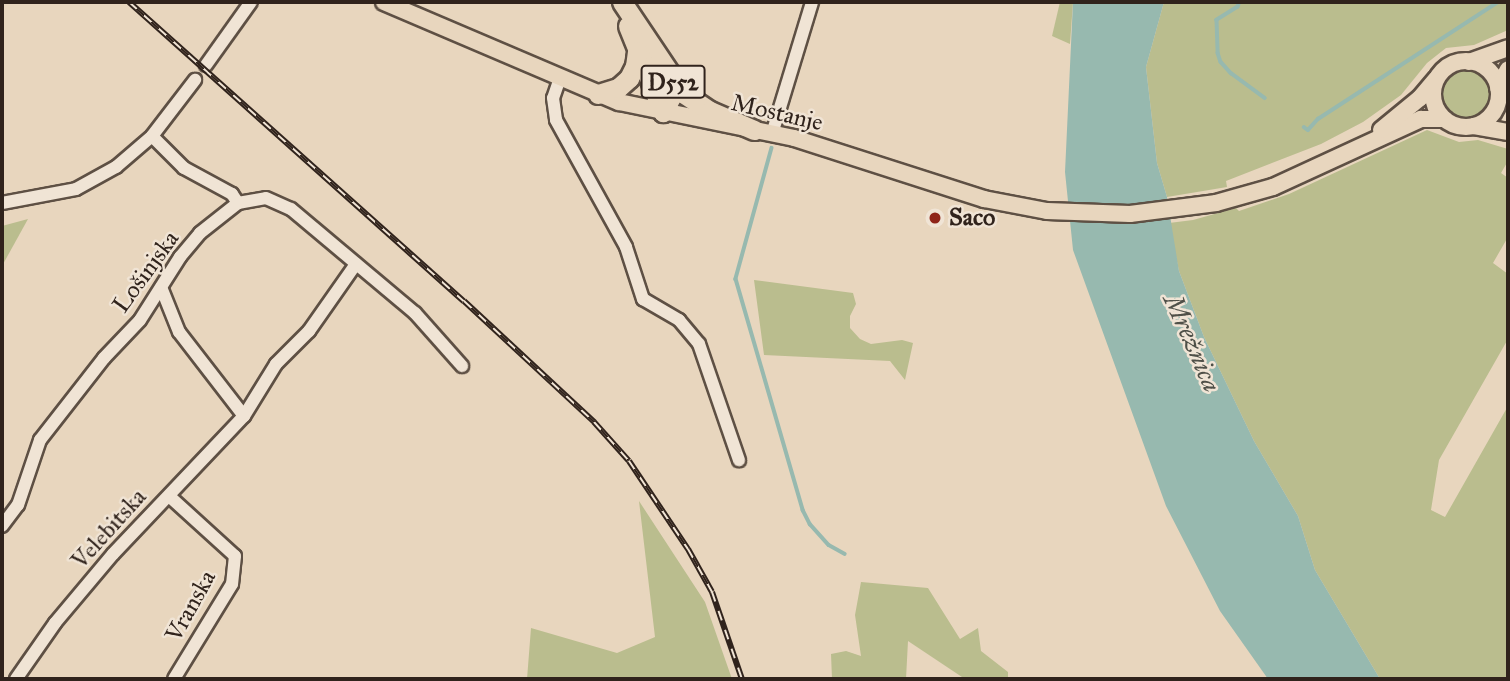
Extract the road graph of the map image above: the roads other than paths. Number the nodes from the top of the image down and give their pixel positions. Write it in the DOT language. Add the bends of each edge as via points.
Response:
graph roads {
  1 [pos="251,2"];
  2 [pos="384,2"];
  3 [pos="621,2"];
  4 [pos="812,2"];
  5 [pos="1508,48"];
  6 [pos="637,50"];
  7 [pos="1469,62"];
  8 [pos="206,65"];
  9 [pos="1508,69"];
  10 [pos="1438,77"];
  11 [pos="560,78"];
  12 [pos="195,80"];
  13 [pos="674,83"];
  14 [pos="597,94"];
  15 [pos="1502,98"];
  16 [pos="663,112"];
  17 [pos="1444,119"];
  18 [pos="1474,126"];
  19 [pos="763,132"];
  20 [pos="1508,132"];
  21 [pos="152,136"];
  22 [pos="1362,144"];
  23 [pos="2,203"];
  24 [pos="238,203"];
  25 [pos="356,264"];
  26 [pos="161,287"];
  27 [pos="462,366"];
  28 [pos="244,416"];
  29 [pos="739,460"];
  30 [pos="169,496"];
  31 [pos="2,526"];
  32 [pos="16,679"];
  33 [pos="174,679"];
  1 -- 8 [label="street"];
  2 -- 11 [label="main road, Mostanje"];
  3 -- 6 [label="highway, D552"];
  3 -- 13 [label="highway, D552"];
  4 -- 19 [label="street"];
  5 -- 7 [label="main road"];
  6 -- 14 [label="highway" via="629,78 618,88"];
  6 -- 16 [label="highway, D552"];
  7 -- 10 [label="main road" via="1452,65"];
  7 -- 15 [label="main road" via="1488,70"];
  9 -- 15 [label="main road"];
  10 -- 17 [label="main road" via="1434,104"];
  10 -- 22 [label="main road" via="1420,98"];
  11 -- 14 [label="main road, Mostanje"];
  11 -- 29 [label="street" via="553,99 556,120 626,247 643,299 679,320 699,344"];
  12 -- 21 [label="street"];
  13 -- 16 [label="highway"];
  13 -- 19 [label="highway, D552" via="698,105"];
  14 -- 16 [label="main road, Mostanje"];
  15 -- 18 [label="main road" via="1491,115"];
  16 -- 19 [label="main road, Mostanje"];
  17 -- 18 [label="main road" via="1453,125"];
  17 -- 22 [label="main road" via="1421,119"];
  18 -- 20 [label="main road"];
  19 -- 22 [label="main road, Mostanje" via="816,144 984,199 1047,211 1155,213 1240,198 1294,178"];
  21 -- 23 [label="street" via="116,167 76,189"];
  21 -- 24 [label="street" via="184,168 232,194"];
  24 -- 25 [label="street" via="266,198 291,209"];
  24 -- 26 [label="street, Lošinjska" via="200,233"];
  25 -- 27 [label="street" via="415,313"];
  25 -- 28 [label="street, Velebitska" via="309,331 276,364"];
  26 -- 28 [label="street" via="179,332"];
  26 -- 31 [label="street, Lošinjska" via="140,320 40,440 18,505"];
  28 -- 30 [label="street, Velebitska"];
  30 -- 32 [label="street, Velebitska" via="55,623"];
  30 -- 33 [label="street, Vranska" via="235,556 232,584"];
}
